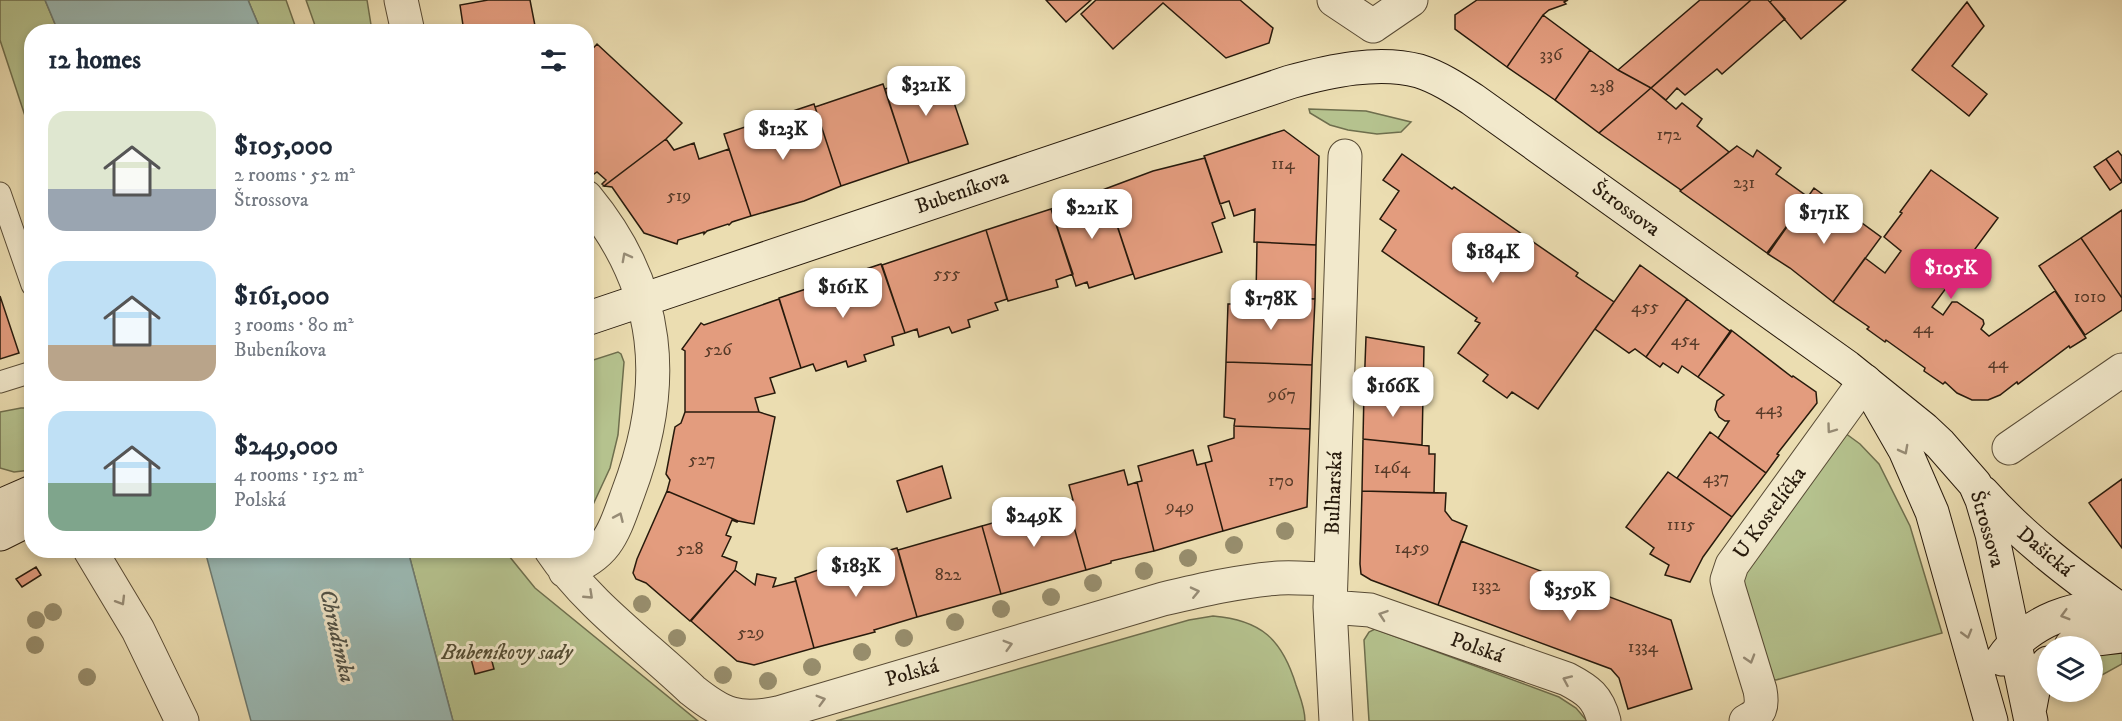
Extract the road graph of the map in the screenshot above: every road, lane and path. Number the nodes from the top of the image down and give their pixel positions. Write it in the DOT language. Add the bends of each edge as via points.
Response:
graph roads {
  1 [pos="401,0"];
  2 [pos="1334,0"];
  3 [pos="1411,0"];
  4 [pos="406,24"];
  5 [pos="1373,26"];
  6 [pos="1374,68"];
  7 [pos="1345,156"];
  8 [pos="0,194"];
  9 [pos="594,207"];
  10 [pos="24,262"];
  11 [pos="644,299"];
  12 [pos="594,316"];
  13 [pos="2122,370"];
  14 [pos="24,374"];
  15 [pos="1865,381"];
  16 [pos="0,382"];
  17 [pos="2009,448"];
  18 [pos="1975,484"];
  19 [pos="24,496"];
  20 [pos="0,508"];
  21 [pos="0,520"];
  22 [pos="24,522"];
  23 [pos="0,534"];
  24 [pos="594,556"];
  25 [pos="95,558"];
  26 [pos="592,558"];
  27 [pos="558,561"];
  28 [pos="1331,593"];
  29 [pos="2122,612"];
  30 [pos="2122,636"];
  31 [pos="2103,638"];
  32 [pos="2015,644"];
  33 [pos="2037,677"];
  34 [pos="1754,715"];
  35 [pos="182,721"];
  36 [pos="1336,721"];
  37 [pos="1604,721"];
  38 [pos="1992,721"];
  39 [pos="2031,721"];
  1 -- 4 [label="street"];
  2 -- 5 [label="street"];
  3 -- 5 [label="street"];
  5 -- 6 [label="street"];
  6 -- 11 [label="street, Bubeníkova" via="1290,82"];
  6 -- 15 [label="street, Štrossova" via="1418,71 1472,99"];
  7 -- 28 [label="street, Bulharská"];
  8 -- 10 [label="lane"];
  11 -- 9 [label="street, one-way" via="629,260"];
  11 -- 12 [label="street, Bubeníkova"];
  24 -- 11 [label="street, one-way" via="603,549 621,513 645,440 653,362"];
  13 -- 17 [label="street"];
  14 -- 16 [label="lane"];
  15 -- 18 [label="street, Štrossova" via="1924,429"];
  15 -- 34 [label="street, U Kostelíčka, one-way" via="1728,572 1729,589 1760,690"];
  15 -- 38 [label="street, Štrossova, one-way" via="1905,450 1932,512"];
  18 -- 29 [label="street, Dašická" via="2029,540"];
  18 -- 32 [label="street, Štrossova" via="1992,534"];
  19 -- 20 [label="street"];
  20 -- 21 [label="street"];
  22 -- 23 [label="street"];
  25 -- 35 [label="street, one-way" via="138,630"];
  27 -- 26 [label="street, one-way" via="586,563"];
  27 -- 28 [label="street, Polská, one-way" via="586,593 692,690 708,703 740,717 778,713 1151,603 1225,585 1280,578"];
  28 -- 36 [label="street, Bulharská"];
  37 -- 28 [label="street, Polská, one-way" via="1591,694 1567,679"];
  29 -- 32 [label="street, Dašická, one-way" via="2085,610 2063,616"];
  30 -- 31 [label="street"];
  32 -- 38 [label="street, Dašická" via="1992,680"];
  32 -- 39 [label="street, Štrossova"];
  33 -- 39 [label="street, Štrossova"];
}
